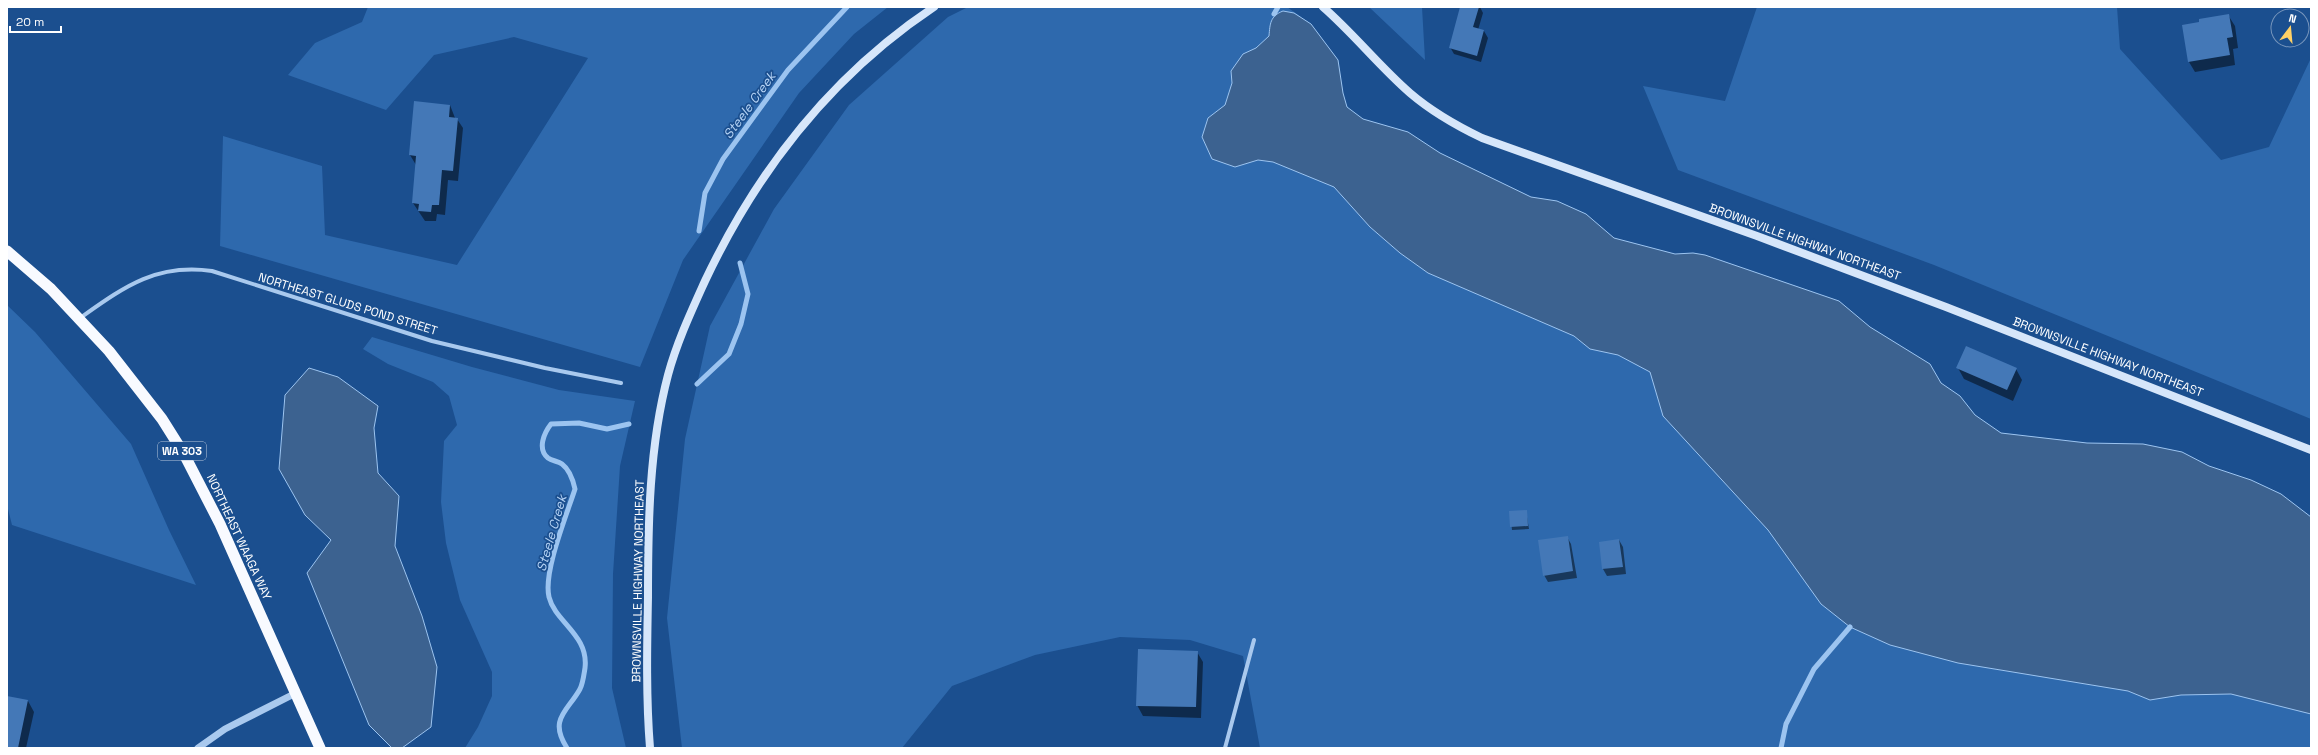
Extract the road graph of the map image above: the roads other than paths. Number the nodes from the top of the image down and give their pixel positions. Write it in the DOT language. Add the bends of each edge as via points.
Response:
graph roads {
  1 [pos="934,7"];
  2 [pos="1323,7"];
  3 [pos="7,251"];
  4 [pos="80,318"];
  5 [pos="621,383"];
  6 [pos="2311,450"];
  7 [pos="1254,640"];
  8 [pos="296,693"];
  9 [pos="198,748"];
  10 [pos="320,748"];
  11 [pos="650,748"];
  12 [pos="1225,748"];
  1 -- 11 [label="main road, BROWNSVILLE HIGHWAY NORTHEAST" via="900,30 844,80 780,153 733,225 684,327 667,381 652,469 647,626"];
  2 -- 6 [label="main road, BROWNSVILLE HIGHWAY NORTHEAST" via="1410,92 1448,120 1482,138 1946,307"];
  3 -- 4 [label="highway, NORTHEAST WAAGA WAY / WA 303" via="41,279"];
  4 -- 5 [label="street, NORTHEAST GLUDS POND STREET" via="112,295 152,274 174,269 212,271 432,341 544,368"];
  4 -- 8 [label="highway, NORTHEAST WAAGA WAY / WA 303" via="162,418 184,454 220,524"];
  7 -- 12 [label="street"];
  8 -- 9 [label="street" via="225,729"];
  8 -- 10 [label="highway, NORTHEAST WAAGA WAY / WA 303"];
}
